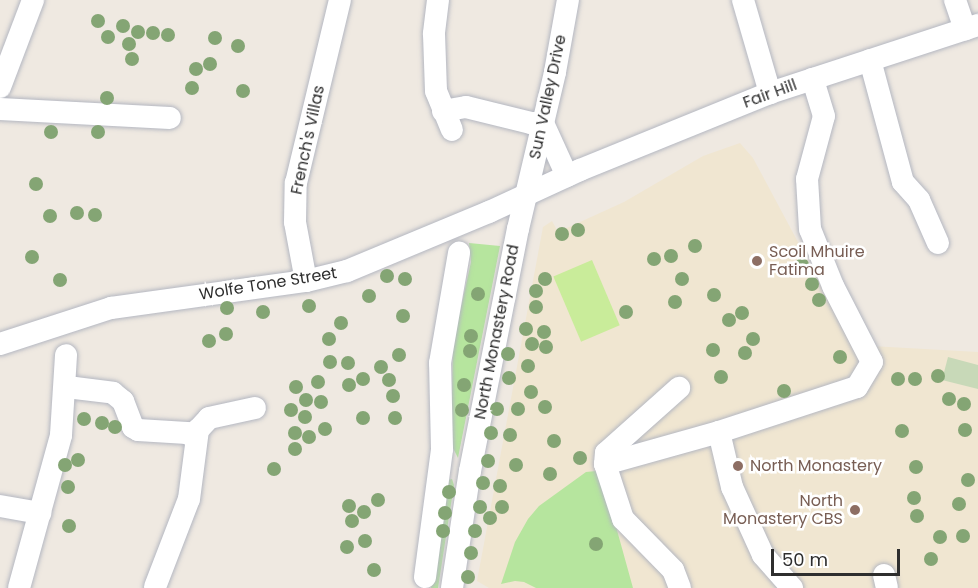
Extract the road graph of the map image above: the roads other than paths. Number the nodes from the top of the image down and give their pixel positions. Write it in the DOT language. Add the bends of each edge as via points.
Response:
graph roads {
  1 [pos="33,0"];
  2 [pos="340,0"];
  3 [pos="438,0"];
  4 [pos="568,0"];
  5 [pos="743,0"];
  6 [pos="956,0"];
  7 [pos="971,27"];
  8 [pos="870,60"];
  9 [pos="813,79"];
  10 [pos="0,87"];
  11 [pos="770,93"];
  12 [pos="0,109"];
  13 [pos="170,118"];
  14 [pos="543,123"];
  15 [pos="567,176"];
  16 [pos="527,194"];
  17 [pos="938,243"];
  18 [pos="459,253"];
  19 [pos="306,281"];
  20 [pos="0,344"];
  21 [pos="66,356"];
  22 [pos="75,388"];
  23 [pos="680,388"];
  24 [pos="255,408"];
  25 [pos="718,432"];
  26 [pos="195,438"];
  27 [pos="605,464"];
  28 [pos="441,466"];
  29 [pos="470,471"];
  30 [pos="0,506"];
  31 [pos="39,513"];
  32 [pos="425,577"];
  33 [pos="13,585"];
  34 [pos="155,587"];
  35 [pos="452,588"];
  36 [pos="680,588"];
  37 [pos="792,588"];
  1 -- 10 [label="street"];
  2 -- 19 [label="street, French's Villas" via="296,183 295,222"];
  3 -- 14 [label="street" via="434,34 444,111 466,107"];
  4 -- 14 [label="street, Sun Valley Drive"];
  5 -- 11 [label="street"];
  6 -- 7 [label="street"];
  7 -- 8 [label="street, Fair Hill"];
  8 -- 9 [label="street, Fair Hill"];
  8 -- 17 [label="street" via="903,182 919,200"];
  9 -- 11 [label="street, Fair Hill"];
  9 -- 25 [label="street" via="824,116 807,179 810,229 833,286 872,362 857,387"];
  11 -- 15 [label="street, Fair Hill"];
  12 -- 13 [label="street"];
  14 -- 15 [label="street"];
  14 -- 16 [label="street, Sun Valley Drive"];
  15 -- 16 [label="street, Fair Hill"];
  16 -- 19 [label="street, Wolfe Tone Street" via="358,267"];
  16 -- 29 [label="street, North Monastery Road"];
  18 -- 28 [label="street" via="442,347"];
  19 -- 20 [label="street, Wolfe Tone Street" via="111,308"];
  21 -- 31 [label="street" via="60,435"];
  22 -- 26 [label="street" via="113,393 123,401 133,427 138,430 187,433"];
  23 -- 27 [label="street" via="606,453"];
  24 -- 26 [label="street" via="209,418"];
  25 -- 27 [label="street"];
  25 -- 37 [label="street" via="732,487 763,555"];
  26 -- 34 [label="street" via="189,499"];
  27 -- 36 [label="street" via="623,519 673,570"];
  28 -- 29 [label="street"];
  28 -- 32 [label="street"];
  29 -- 35 [label="street, North Monastery Road"];
  30 -- 31 [label="street"];
  31 -- 33 [label="street"];
}
